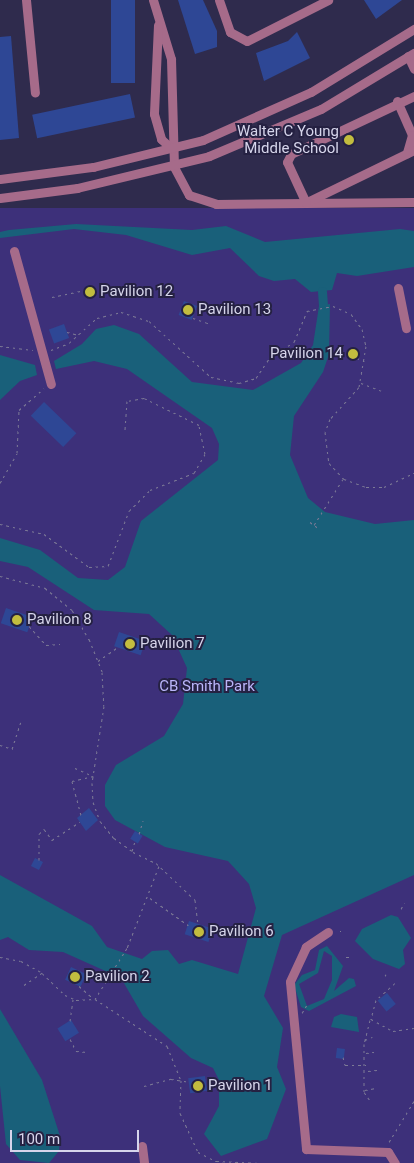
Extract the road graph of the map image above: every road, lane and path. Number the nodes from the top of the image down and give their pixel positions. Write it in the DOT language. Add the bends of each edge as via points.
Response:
graph roads {
  1 [pos="26,0"];
  2 [pos="152,0"];
  3 [pos="219,0"];
  4 [pos="328,0"];
  5 [pos="158,15"];
  6 [pos="414,30"];
  7 [pos="411,54"];
  8 [pos="414,69"];
  9 [pos="157,81"];
  10 [pos="172,83"];
  11 [pos="34,93"];
  12 [pos="414,96"];
  13 [pos="397,101"];
  14 [pos="172,149"];
  15 [pos="410,152"];
  16 [pos="174,167"];
  17 [pos="0,179"];
  18 [pos="0,198"];
  19 [pos="306,202"];
  20 [pos="414,202"];
  21 [pos="14,251"];
  22 [pos="398,288"];
  23 [pos="85,290"];
  24 [pos="52,297"];
  25 [pos="193,318"];
  26 [pos="210,324"];
  27 [pos="406,328"];
  28 [pos="67,332"];
  29 [pos="79,336"];
  30 [pos="0,346"];
  31 [pos="41,350"];
  32 [pos="357,358"];
  33 [pos="365,362"];
  34 [pos="360,383"];
  35 [pos="51,384"];
  36 [pos="382,392"];
  37 [pos="125,430"];
  38 [pos="414,473"];
  39 [pos="344,479"];
  40 [pos="0,483"];
  41 [pos="310,522"];
  42 [pos="0,524"];
  43 [pos="314,525"];
  44 [pos="317,527"];
  45 [pos="0,576"];
  46 [pos="29,626"];
  47 [pos="60,644"];
  48 [pos="118,647"];
  49 [pos="98,661"];
  50 [pos="21,722"];
  51 [pos="0,744"];
  52 [pos="75,768"];
  53 [pos="94,776"];
  54 [pos="81,815"];
  55 [pos="143,821"];
  56 [pos="80,822"];
  57 [pos="145,822"];
  58 [pos="148,824"];
  59 [pos="139,834"];
  60 [pos="135,841"];
  61 [pos="132,851"];
  62 [pos="39,860"];
  63 [pos="159,866"];
  64 [pos="149,898"];
  65 [pos="404,903"];
  66 [pos="401,909"];
  67 [pos="198,924"];
  68 [pos="188,926"];
  69 [pos="328,932"];
  70 [pos="0,957"];
  71 [pos="346,957"];
  72 [pos="350,958"];
  73 [pos="42,972"];
  74 [pos="395,984"];
  75 [pos="24,985"];
  76 [pos="79,986"];
  77 [pos="73,999"];
  78 [pos="95,999"];
  79 [pos="308,1002"];
  80 [pos="302,1013"];
  81 [pos="371,1019"];
  82 [pos="70,1021"];
  83 [pos="414,1028"];
  84 [pos="372,1037"];
  85 [pos="70,1039"];
  86 [pos="365,1040"];
  87 [pos="87,1052"];
  88 [pos="374,1052"];
  89 [pos="366,1053"];
  90 [pos="343,1058"];
  91 [pos="367,1065"];
  92 [pos="377,1070"];
  93 [pos="367,1071"];
  94 [pos="181,1080"];
  95 [pos="189,1082"];
  96 [pos="144,1086"];
  97 [pos="376,1088"];
  98 [pos="364,1090"];
  99 [pos="414,1101"];
  100 [pos="371,1102"];
  101 [pos="142,1146"];
  102 [pos="388,1152"];
  103 [pos="144,1163"];
  104 [pos="262,1163"];
  105 [pos="395,1163"];
  1 -- 11 [label="street"];
  2 -- 5 [label="street"];
  3 -- 4 [label="street" via="230,32 237,39 261,36"];
  5 -- 9 [label="street"];
  5 -- 10 [label="street" via="171,59"];
  6 -- 14 [label="street" via="356,68 275,110"];
  7 -- 8 [label="street"];
  7 -- 16 [label="street" via="276,131"];
  9 -- 10 [label="street"];
  9 -- 14 [label="street" via="154,114 162,139"];
  10 -- 14 [label="street" via="169,104 176,134"];
  12 -- 13 [label="street"];
  13 -- 15 [label="street" via="412,135"];
  13 -- 19 [label="street" via="292,154 287,162"];
  14 -- 16 [label="street"];
  14 -- 17 [label="street" via="93,167"];
  15 -- 19 [label="street"];
  16 -- 18 [label="street" via="77,188"];
  16 -- 19 [label="street" via="184,190 198,201"];
  19 -- 20 [label="street"];
  21 -- 31 [label="street"];
  22 -- 27 [label="street"];
  23 -- 24 [label="path"];
  25 -- 26 [label="path"];
  28 -- 29 [label="path"];
  29 -- 31 [label="path"];
  29 -- 33 [label="path" via="97,318 120,312 138,315 161,330 199,369 239,383 256,378 271,356 294,342 306,311 333,306 351,314 362,329"];
  30 -- 31 [label="path"];
  31 -- 35 [label="street"];
  32 -- 33 [label="path"];
  33 -- 34 [label="path"];
  34 -- 36 [label="path"];
  34 -- 39 [label="path" via="325,432 329,463"];
  35 -- 40 [label="path" via="19,410 17,453"];
  37 -- 42 [label="path" via="127,401 144,398 199,425 205,454 194,473 150,490 129,511 108,566 89,567 44,534"];
  38 -- 39 [label="path" via="384,487 366,487"];
  39 -- 43 [label="path"];
  41 -- 43 [label="path"];
  43 -- 44 [label="path"];
  45 -- 49 [label="path" via="45,588 66,605 90,639"];
  46 -- 47 [label="path" via="46,645"];
  48 -- 49 [label="path"];
  49 -- 53 [label="path" via="104,706"];
  50 -- 51 [label="path" via="12,749"];
  52 -- 53 [label="path"];
  53 -- 54 [label="path" via="72,781"];
  53 -- 61 [label="path" via="93,802 100,821"];
  55 -- 57 [label="path"];
  56 -- 62 [label="path" via="52,840 44,829 39,834"];
  57 -- 58 [label="path"];
  57 -- 59 [label="path"];
  60 -- 61 [label="path"];
  61 -- 63 [label="path"];
  63 -- 64 [label="path"];
  63 -- 67 [label="path" via="195,900"];
  64 -- 68 [label="path"];
  64 -- 78 [label="path" via="127,948"];
  65 -- 66 [label="path"];
  69 -- 102 [label="street" via="306,948 290,982 306,1149"];
  70 -- 73 [label="path" via="21,961"];
  71 -- 72 [label="path"];
  73 -- 75 [label="path"];
  73 -- 77 [label="path"];
  74 -- 81 [label="path" via="376,1000"];
  76 -- 78 [label="path"];
  77 -- 78 [label="path"];
  77 -- 82 [label="path"];
  78 -- 94 [label="path" via="166,1046"];
  79 -- 80 [label="path"];
  81 -- 83 [label="path" via="393,1031"];
  81 -- 86 [label="path" via="367,1022"];
  84 -- 86 [label="path"];
  85 -- 87 [label="path" via="76,1051"];
  86 -- 89 [label="path"];
  88 -- 89 [label="path"];
  89 -- 91 [label="path"];
  90 -- 91 [label="path" via="345,1065"];
  91 -- 93 [label="path"];
  92 -- 93 [label="path"];
  93 -- 98 [label="path"];
  94 -- 95 [label="path"];
  94 -- 96 [label="path"];
  94 -- 104 [label="path" via="180,1113 198,1152 216,1161"];
  97 -- 98 [label="path"];
  98 -- 100 [label="path"];
  99 -- 102 [label="path" via="389,1140"];
  101 -- 103 [label="street"];
  102 -- 105 [label="street"];
}
